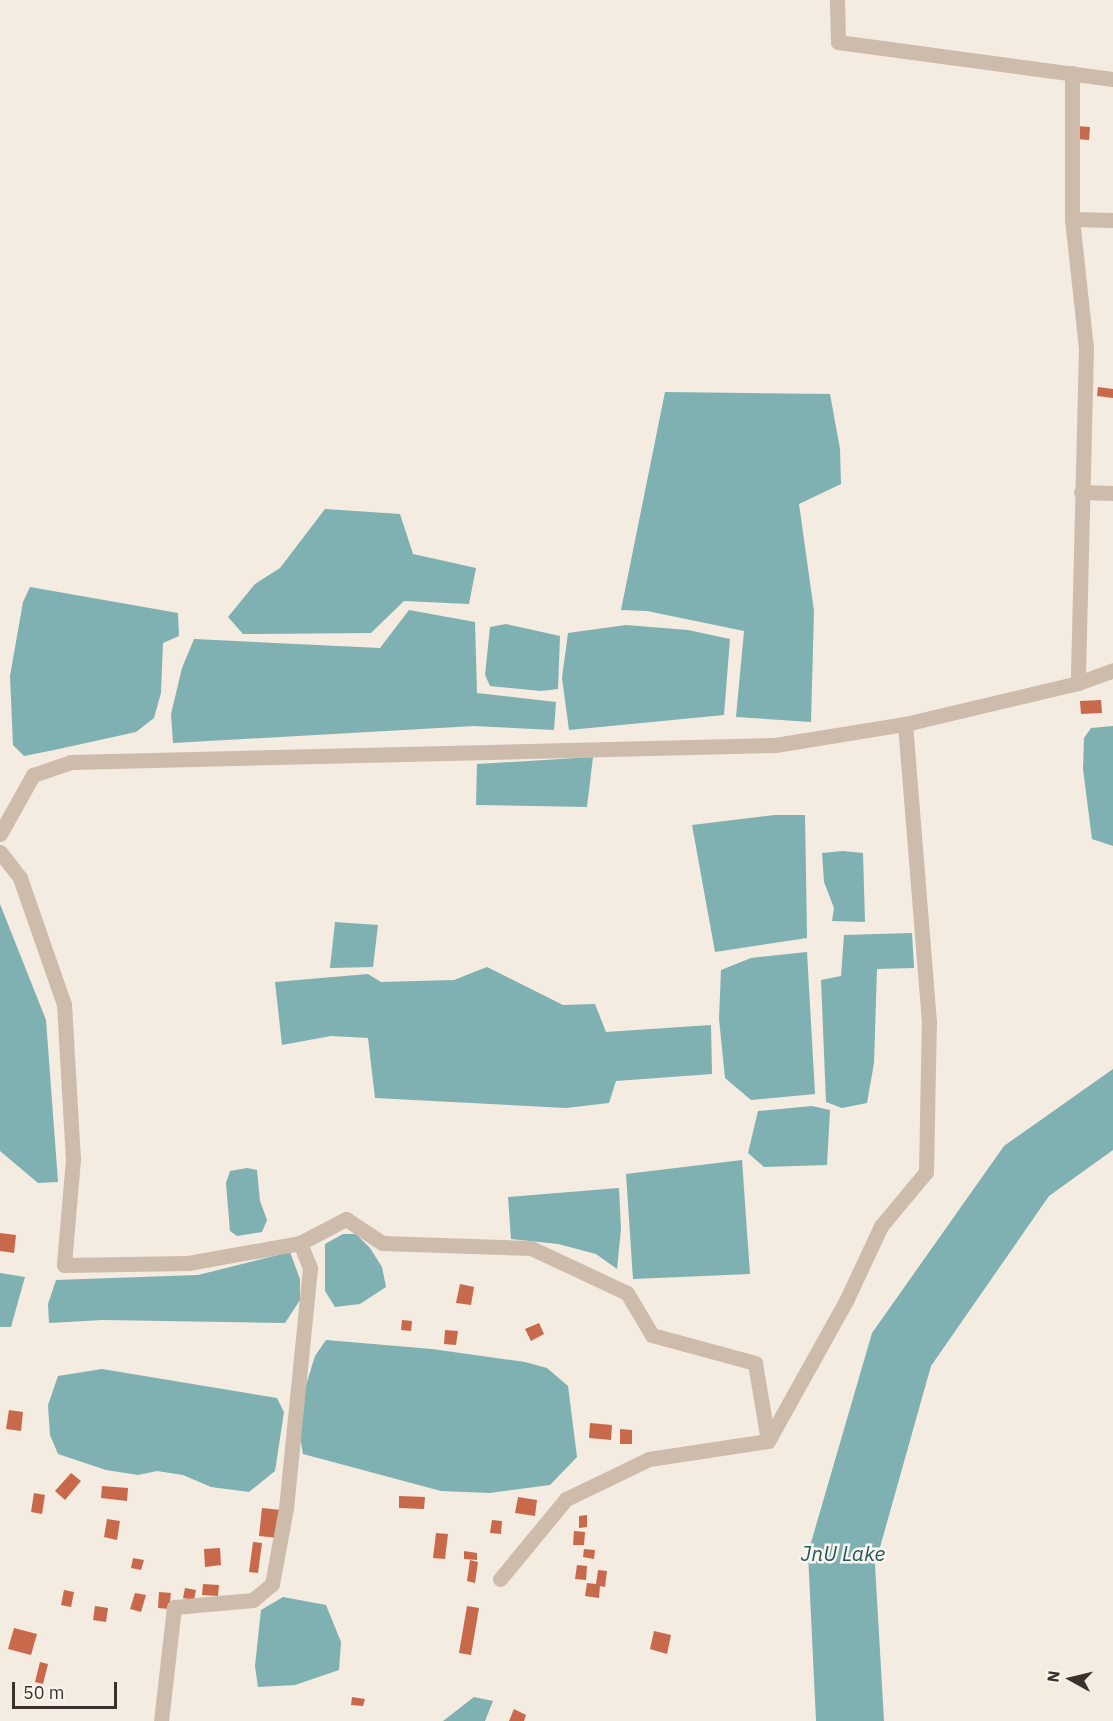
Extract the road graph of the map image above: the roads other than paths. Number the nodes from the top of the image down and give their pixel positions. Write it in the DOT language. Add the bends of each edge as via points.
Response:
graph roads {
  1 [pos="837,0"];
  2 [pos="1072,73"];
  3 [pos="1113,79"];
  4 [pos="1072,219"];
  5 [pos="1113,220"];
  6 [pos="1082,492"];
  7 [pos="1113,493"];
  8 [pos="1113,670"];
  9 [pos="1078,682"];
  10 [pos="904,723"];
  11 [pos="0,834"];
  12 [pos="0,852"];
  13 [pos="300,1243"];
  14 [pos="768,1441"];
  15 [pos="500,1579"];
  16 [pos="161,1721"];
  1 -- 2 [label="street" via="838,42"];
  2 -- 3 [label="street"];
  2 -- 4 [label="street"];
  4 -- 5 [label="street"];
  4 -- 6 [label="street" via="1086,348"];
  6 -- 7 [label="street"];
  6 -- 9 [label="street"];
  8 -- 9 [label="street"];
  9 -- 10 [label="street"];
  10 -- 11 [label="street" via="775,745 71,762 33,775"];
  10 -- 14 [label="street" via="929,1022 926,1173 881,1226 846,1301"];
  12 -- 13 [label="street" via="21,878 64,1004 73,1159 64,1265 188,1263"];
  13 -- 14 [label="street" via="346,1219 382,1243 531,1248 627,1293 652,1335 755,1363"];
  13 -- 16 [label="street" via="310,1268 286,1508 272,1584 253,1600 174,1607"];
  14 -- 15 [label="street" via="650,1459 566,1499"];
}
